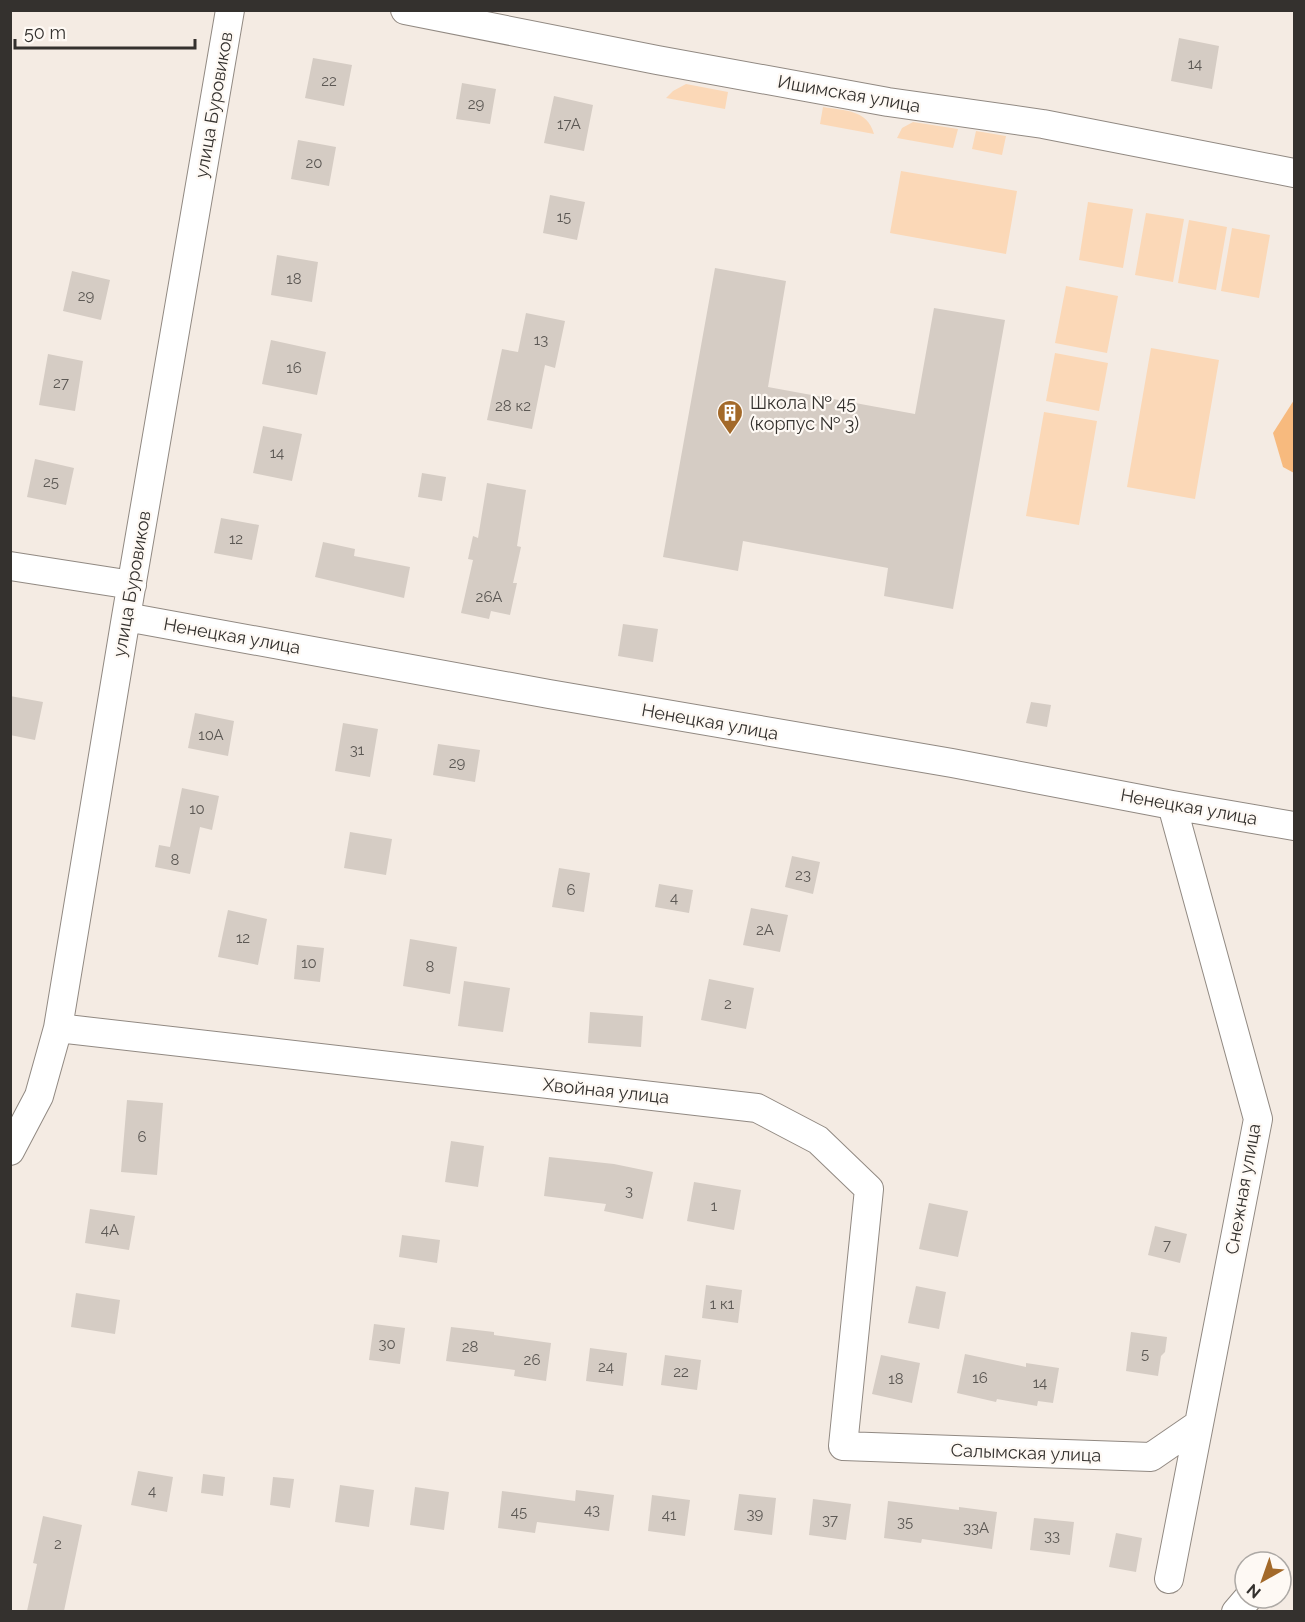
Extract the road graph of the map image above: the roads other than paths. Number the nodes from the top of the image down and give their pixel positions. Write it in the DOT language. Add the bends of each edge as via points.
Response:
graph roads {
  1 [pos="230,10"];
  2 [pos="405,10"];
  3 [pos="1294,173"];
  4 [pos="10,566"];
  5 [pos="132,585"];
  6 [pos="126,617"];
  7 [pos="1172,805"];
  8 [pos="1294,826"];
  9 [pos="58,1028"];
  10 [pos="10,1151"];
  11 [pos="1199,1424"];
  12 [pos="843,1446"];
  13 [pos="1169,1579"];
  1 -- 5 [label="street, улица Буровиков"];
  2 -- 3 [label="street, Ишимская улица" via="761,79 1043,124"];
  4 -- 5 [label="street"];
  5 -- 6 [label="street, улица Буровиков"];
  6 -- 7 [label="street, Ненецкая улица"];
  6 -- 9 [label="street, улица Буровиков"];
  7 -- 8 [label="street, Ненецкая улица"];
  7 -- 11 [label="street, Снежная улица" via="1258,1119"];
  9 -- 10 [label="street, улица Буровиков" via="39,1096"];
  9 -- 12 [label="street, Хвойная улица" via="757,1108 788,1124 818,1140 869,1189"];
  11 -- 12 [label="street, Салымская улица" via="1151,1457"];
  11 -- 13 [label="street, Снежная улица"];
}
